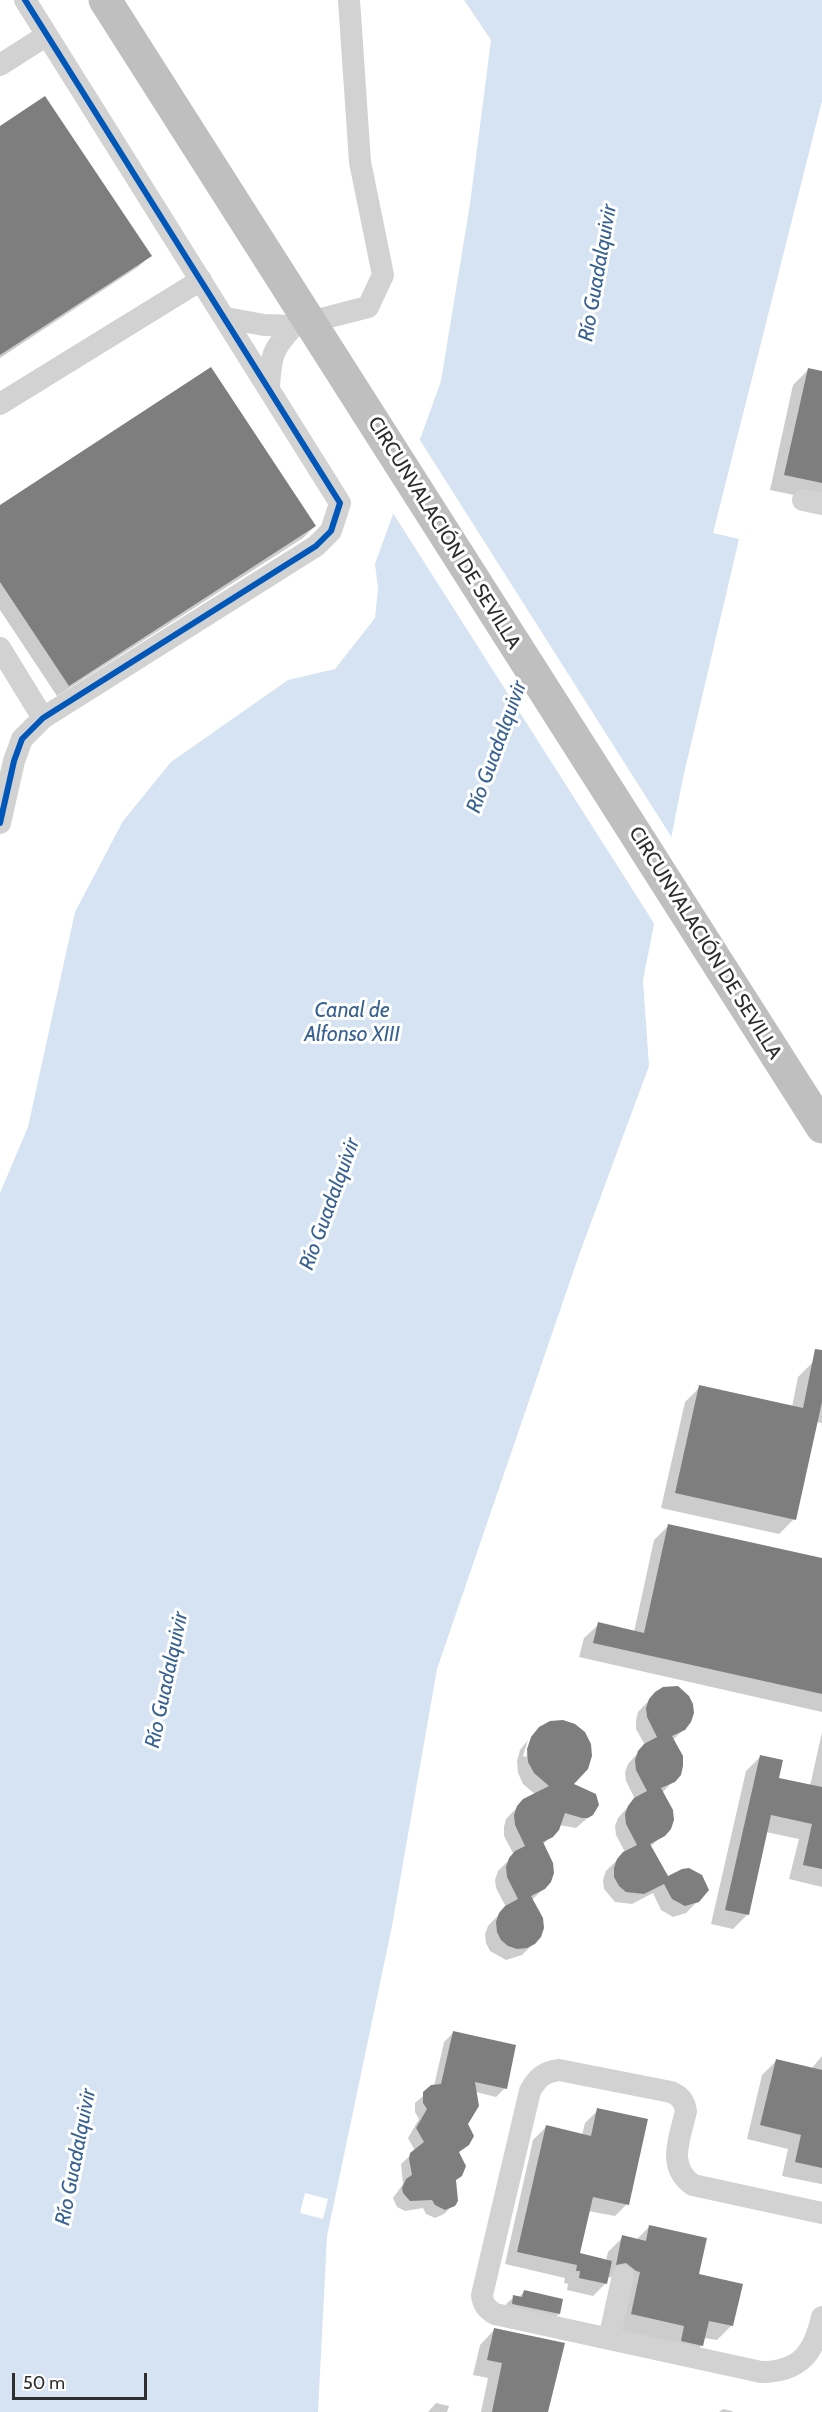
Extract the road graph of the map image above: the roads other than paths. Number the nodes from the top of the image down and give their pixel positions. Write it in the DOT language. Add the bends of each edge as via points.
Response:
graph roads {
  1 [pos="25,0"];
  2 [pos="105,0"];
  3 [pos="349,0"];
  4 [pos="47,35"];
  5 [pos="0,65"];
  6 [pos="201,279"];
  7 [pos="226,318"];
  8 [pos="294,326"];
  9 [pos="269,387"];
  10 [pos="0,404"];
  11 [pos="0,648"];
  12 [pos="43,718"];
  13 [pos="7,759"];
  14 [pos="0,823"];
  15 [pos="822,1127"];
  16 [pos="822,2212"];
  17 [pos="623,2276"];
  18 [pos="822,2317"];
  19 [pos="609,2339"];
  1 -- 4 [label="street"];
  2 -- 15 [label="highway, CIRCUNVALACIÓN DE SEVILLA, bridge"];
  3 -- 8 [label="street" via="360,162 383,275 368,307"];
  4 -- 5 [label="street"];
  4 -- 6 [label="street"];
  6 -- 7 [label="street"];
  6 -- 10 [label="street"];
  7 -- 8 [label="street"];
  7 -- 9 [label="street"];
  8 -- 9 [label="street" via="277,344"];
  9 -- 12 [label="street" via="340,503 331,531 316,546"];
  11 -- 12 [label="street"];
  12 -- 13 [label="street"];
  13 -- 14 [label="street"];
  16 -- 19 [label="street" via="693,2185 684,2179 676,2158 686,2111 680,2096 559,2070 542,2075 530,2091 483,2302 495,2314"];
  17 -- 19 [label="street"];
  18 -- 19 [label="street" via="815,2341 802,2360 775,2372"];
}
